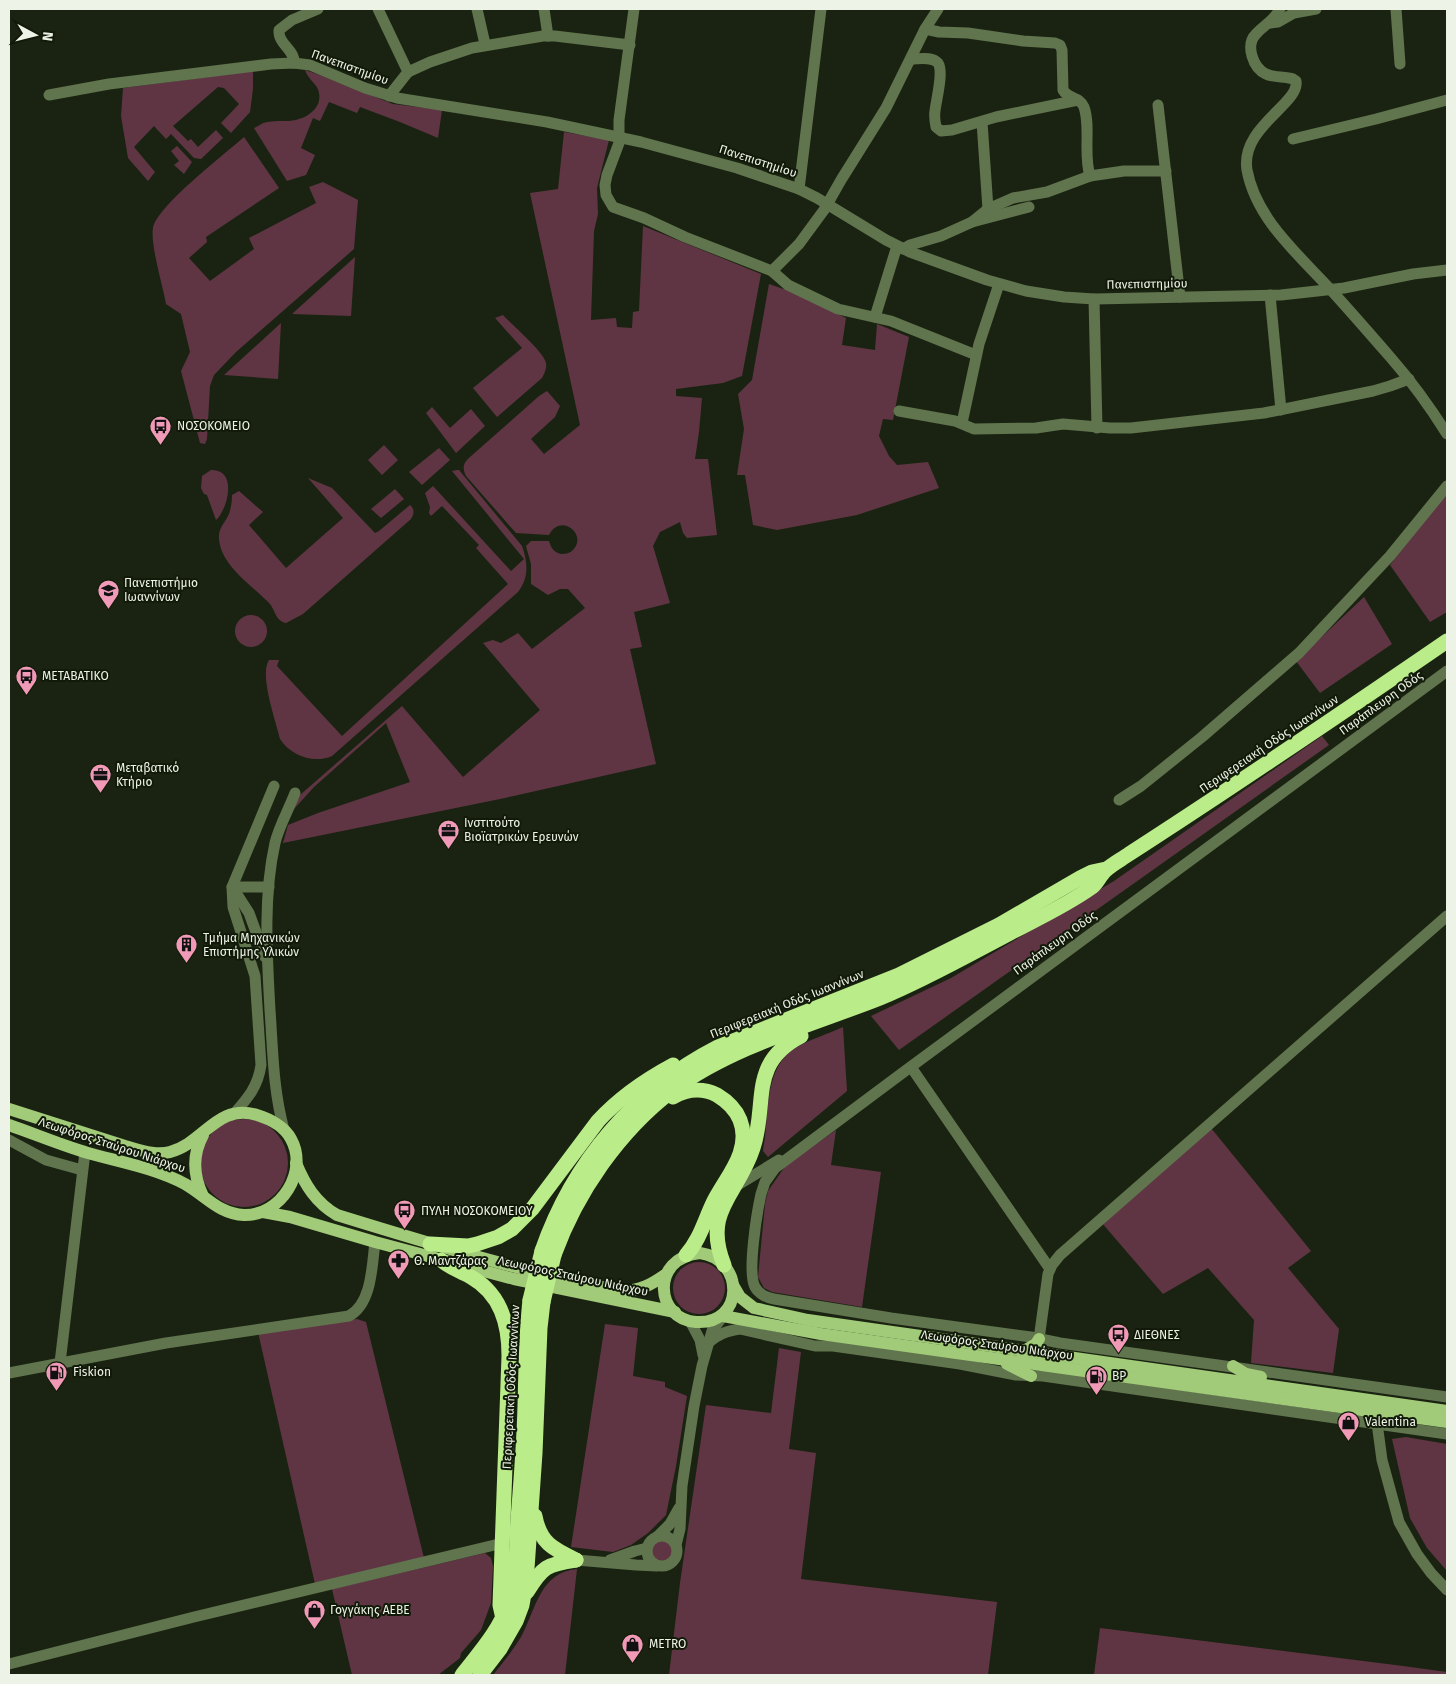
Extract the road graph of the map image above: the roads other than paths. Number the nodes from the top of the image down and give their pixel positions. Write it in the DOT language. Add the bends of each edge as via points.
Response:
graph roads {
  1 [pos="318,9"];
  2 [pos="378,9"];
  3 [pos="478,9"];
  4 [pos="544,9"];
  5 [pos="634,9"];
  6 [pos="821,9"];
  7 [pos="938,9"];
  8 [pos="1280,9"];
  9 [pos="1316,9"];
  10 [pos="1396,9"];
  11 [pos="1269,24"];
  12 [pos="925,29"];
  13 [pos="548,36"];
  14 [pos="485,44"];
  15 [pos="630,45"];
  16 [pos="910,59"];
  17 [pos="294,63"];
  18 [pos="1400,64"];
  19 [pos="408,72"];
  20 [pos="49,95"];
  21 [pos="388,96"];
  22 [pos="1078,100"];
  23 [pos="1447,100"];
  24 [pos="1158,105"];
  25 [pos="982,122"];
  26 [pos="619,137"];
  27 [pos="1293,139"];
  28 [pos="1166,171"];
  29 [pos="1090,176"];
  30 [pos="799,189"];
  31 [pos="828,204"];
  32 [pos="1029,207"];
  33 [pos="988,209"];
  34 [pos="972,222"];
  35 [pos="900,247"];
  36 [pos="1447,270"];
  37 [pos="772,272"];
  38 [pos="998,284"];
  39 [pos="1330,290"];
  40 [pos="1270,295"];
  41 [pos="1180,297"];
  42 [pos="1094,298"];
  43 [pos="875,317"];
  44 [pos="976,355"];
  45 [pos="1409,379"];
  46 [pos="1281,410"];
  47 [pos="899,411"];
  48 [pos="962,423"];
  49 [pos="1098,428"];
  50 [pos="1447,434"];
  51 [pos="1447,486"];
  52 [pos="1447,641"];
  53 [pos="1447,671"];
  54 [pos="274,786"];
  55 [pos="295,793"];
  56 [pos="1119,800"];
  57 [pos="1106,869"];
  58 [pos="232,887"];
  59 [pos="268,887"];
  60 [pos="1447,916"];
  61 [pos="268,964"];
  62 [pos="829,1017"];
  63 [pos="705,1054"];
  64 [pos="910,1067"];
  65 [pos="652,1108"];
  66 [pos="9,1110"];
  67 [pos="233,1115"];
  68 [pos="9,1125"];
  69 [pos="207,1128"];
  70 [pos="284,1130"];
  71 [pos="9,1140"];
  72 [pos="85,1152"];
  73 [pos="789,1157"];
  74 [pos="296,1163"];
  75 [pos="82,1170"];
  76 [pos="736,1186"];
  77 [pos="203,1196"];
  78 [pos="263,1212"];
  79 [pos="376,1242"];
  80 [pos="430,1244"];
  81 [pos="548,1253"];
  82 [pos="686,1255"];
  83 [pos="441,1260"];
  84 [pos="724,1264"];
  85 [pos="1050,1269"];
  86 [pos="665,1274"];
  87 [pos="733,1286"];
  88 [pos="536,1301"];
  89 [pos="675,1312"];
  90 [pos="723,1316"];
  91 [pos="690,1321"];
  92 [pos="799,1330"];
  93 [pos="1039,1339"];
  94 [pos="708,1343"];
  95 [pos="833,1346"];
  96 [pos="1024,1351"];
  97 [pos="996,1358"];
  98 [pos="60,1363"];
  99 [pos="702,1366"];
  100 [pos="1233,1366"];
  101 [pos="9,1373"];
  102 [pos="1031,1376"];
  103 [pos="1311,1392"];
  104 [pos="1447,1397"];
  105 [pos="1447,1411"];
  106 [pos="1447,1422"];
  107 [pos="1377,1423"];
  108 [pos="1447,1434"];
  109 [pos="532,1500"];
  110 [pos="680,1507"];
  111 [pos="658,1536"];
  112 [pos="503,1543"];
  113 [pos="676,1545"];
  114 [pos="647,1548"];
  115 [pos="576,1560"];
  116 [pos="603,1562"];
  117 [pos="657,1566"];
  118 [pos="1447,1590"];
  119 [pos="523,1600"];
  120 [pos="502,1618"];
  121 [pos="9,1664"];
  122 [pos="462,1675"];
  123 [pos="480,1675"];
  1 -- 17 [label="street" via="292,20 279,30 280,39 293,54"];
  2 -- 19 [label="street"];
  3 -- 14 [label="street"];
  4 -- 13 [label="street"];
  5 -- 15 [label="street"];
  6 -- 30 [label="street"];
  7 -- 12 [label="street"];
  8 -- 11 [label="street"];
  9 -- 11 [label="street" via="1294,13"];
  10 -- 18 [label="street"];
  11 -- 39 [label="street" via="1252,38 1252,55 1264,73 1293,78 1296,85 1293,93 1251,142 1247,160 1250,181 1264,214"];
  12 -- 16 [label="street"];
  12 -- 22 [label="street" via="1059,44 1063,90"];
  13 -- 14 [label="street"];
  13 -- 15 [label="street"];
  14 -- 19 [label="street"];
  15 -- 26 [label="street"];
  16 -- 25 [label="street" via="924,58 939,66 935,114 939,130"];
  16 -- 31 [label="street" via="886,108"];
  17 -- 20 [label="street, Πανεπιστημίου" via="126,82"];
  17 -- 21 [label="street, Πανεπιστημίου" via="314,67"];
  19 -- 21 [label="street"];
  21 -- 26 [label="street, Πανεπιστημίου" via="528,118"];
  22 -- 25 [label="street"];
  22 -- 29 [label="street" via="1085,113 1086,160"];
  23 -- 27 [label="street"];
  24 -- 28 [label="street"];
  25 -- 33 [label="street"];
  26 -- 30 [label="street, Πανεπιστημίου" via="737,168"];
  26 -- 37 [label="street" via="605,185 613,208"];
  28 -- 29 [label="street" via="1117,171"];
  28 -- 41 [label="street"];
  29 -- 33 [label="street" via="1047,192 1019,196"];
  30 -- 31 [label="street, Πανεπιστημίου"];
  31 -- 35 [label="street, Πανεπιστημίου"];
  31 -- 37 [label="street"];
  32 -- 34 [label="street"];
  33 -- 34 [label="street"];
  34 -- 35 [label="street" via="936,238"];
  35 -- 38 [label="street, Πανεπιστημίου"];
  35 -- 43 [label="street"];
  36 -- 39 [label="street, Πανεπιστημίου"];
  37 -- 43 [label="street" via="788,285 830,306 844,312"];
  38 -- 42 [label="street, Πανεπιστημίου" via="1038,293"];
  38 -- 44 [label="street"];
  39 -- 40 [label="street, Πανεπιστημίου"];
  39 -- 45 [label="street"];
  40 -- 41 [label="street, Πανεπιστημίου"];
  40 -- 46 [label="street"];
  41 -- 42 [label="street, Πανεπιστημίου"];
  42 -- 49 [label="street"];
  43 -- 44 [label="street"];
  44 -- 48 [label="street"];
  45 -- 46 [label="street" via="1372,391"];
  45 -- 50 [label="street"];
  46 -- 49 [label="street" via="1148,427"];
  47 -- 48 [label="street"];
  48 -- 49 [label="street" via="980,429 1063,424"];
  51 -- 56 [label="street" via="1390,556 1299,654 1141,786"];
  52 -- 57 [label="highway, Περιφερειακή Οδός Ιωαννίνων"];
  53 -- 64 [label="street, Παράπλευρη Οδός"];
  54 -- 58 [label="street"];
  55 -- 59 [label="street" via="276,841"];
  57 -- 62 [label="highway, Περιφερειακή Οδός Ιωαννίνων" via="1095,885 1029,923 884,996"];
  57 -- 63 [label="highway, Περιφερειακή Οδός Ιωαννίνων" via="1080,878 1006,921 898,975"];
  58 -- 59 [label="street"];
  58 -- 61 [label="street" via="249,913"];
  58 -- 67 [label="street" via="233,907 255,976 261,1066 254,1090"];
  59 -- 61 [label="street"];
  60 -- 85 [label="street" via="1073,1243"];
  61 -- 70 [label="street" via="274,1083"];
  62 -- 65 [label="highway, Περιφερειακή Οδός Ιωαννίνων" via="706,1069 682,1083"];
  62 -- 76 [label="highway" via="786,1044 769,1064 763,1080 757,1137"];
  63 -- 80 [label="highway" via="681,1061 649,1078 610,1107 532,1209 512,1229 468,1246"];
  63 -- 81 [label="highway, Περιφερειακή Οδός Ιωαννίνων" via="640,1100 604,1137 568,1190 550,1228"];
  64 -- 73 [label="street, Παράπλευρη Οδός"];
  64 -- 85 [label="street"];
  65 -- 81 [label="highway, Περιφερειακή Οδός Ιωαννίνων" via="595,1174"];
  65 -- 82 [label="highway" via="686,1091 702,1091 727,1102 736,1112 742,1127 743,1146 738,1160"];
  66 -- 69 [label="main road, Λεωφόρος Σταύρου Νιάρχου" via="154,1153 187,1145"];
  67 -- 69 [label="main road, Λεωφόρος Σταύρου Νιάρχου" via="216,1120"];
  67 -- 70 [label="main road, Λεωφόρος Σταύρου Νιάρχου" via="254,1114"];
  68 -- 72 [label="main road, Λεωφόρος Σταύρου Νιάρχου"];
  69 -- 77 [label="main road, Λεωφόρος Σταύρου Νιάρχου" via="194,1162"];
  70 -- 74 [label="main road, Λεωφόρος Σταύρου Νιάρχου" via="294,1145"];
  71 -- 75 [label="street" via="46,1160"];
  72 -- 75 [label="street"];
  72 -- 77 [label="main road, Λεωφόρος Σταύρου Νιάρχου" via="163,1174"];
  73 -- 76 [label="street" via="776,1161"];
  73 -- 93 [label="street, Παράπλευρη Οδός" via="771,1173 762,1190 758,1208 753,1281 766,1297"];
  74 -- 78 [label="main road, Λεωφόρος Σταύρου Νιάρχου" via="292,1182 284,1196"];
  74 -- 80 [label="main road, Λεωφόρος Σταύρου Νιάρχου" via="305,1184 328,1210"];
  75 -- 98 [label="street"];
  76 -- 84 [label="highway" via="716,1226"];
  77 -- 78 [label="main road, Λεωφόρος Σταύρου Νιάρχου" via="230,1213 249,1215"];
  78 -- 79 [label="main road, Λεωφόρος Σταύρου Νιάρχου"];
  79 -- 83 [label="main road, Λεωφόρος Σταύρου Νιάρχου"];
  79 -- 98 [label="street" via="366,1297 360,1308 349,1316 166,1343"];
  80 -- 86 [label="main road, Λεωφόρος Σταύρου Νιάρχου" via="623,1291 646,1287"];
  81 -- 88 [label="highway, Περιφερειακή Οδός Ιωαννίνων, bridge"];
  82 -- 84 [label="main road" via="710,1254"];
  82 -- 86 [label="main road" via="670,1266"];
  83 -- 89 [label="main road, Λεωφόρος Σταύρου Νιάρχου" via="557,1289"];
  83 -- 112 [label="highway" via="488,1290 506,1323 509,1356"];
  84 -- 87 [label="main road"];
  85 -- 93 [label="street"];
  86 -- 89 [label="main road" via="666,1299"];
  87 -- 90 [label="main road" via="731,1302"];
  87 -- 96 [label="main road, Λεωφόρος Σταύρου Νιάρχου" via="744,1301 759,1310 836,1325"];
  88 -- 109 [label="highway, Περιφερειακή Οδός Ιωαννίνων" via="540,1328"];
  88 -- 120 [label="highway, Περιφερειακή Οδός Ιωαννίνων" via="527,1335 514,1571 511,1595"];
  89 -- 91 [label="main road"];
  90 -- 91 [label="main road" via="706,1322"];
  90 -- 92 [label="main road, Λεωφόρος Σταύρου Νιάρχου"];
  90 -- 94 [label="street"];
  91 -- 99 [label="street" via="702,1347"];
  92 -- 95 [label="main road" via="811,1339"];
  92 -- 97 [label="main road, Λεωφόρος Σταύρου Νιάρχου"];
  93 -- 96 [label="main road"];
  93 -- 100 [label="street"];
  94 -- 95 [label="street" via="730,1330 740,1330 815,1346"];
  94 -- 99 [label="street"];
  95 -- 102 [label="street"];
  96 -- 103 [label="main road, Λεωφόρος Σταύρου Νιάρχου"];
  97 -- 102 [label="main road"];
  97 -- 106 [label="main road, Λεωφόρος Σταύρου Νιάρχου"];
  98 -- 101 [label="street"];
  99 -- 110 [label="street"];
  100 -- 103 [label="main road" via="1246,1374 1291,1382"];
  100 -- 104 [label="street"];
  102 -- 107 [label="street"];
  103 -- 105 [label="main road, Λεωφόρος Σταύρου Νιάρχου"];
  107 -- 108 [label="street"];
  107 -- 118 [label="street" via="1386,1477 1399,1522 1417,1554"];
  109 -- 115 [label="highway" via="543,1539 557,1551"];
  109 -- 119 [label="highway, Περιφερειακή Οδός Ιωαννίνων"];
  110 -- 111 [label="street"];
  110 -- 113 [label="street"];
  111 -- 113 [label="street" via="667,1536"];
  111 -- 114 [label="street" via="650,1541"];
  112 -- 120 [label="highway"];
  112 -- 121 [label="street"];
  113 -- 117 [label="street" via="677,1554 673,1562"];
  114 -- 116 [label="street"];
  114 -- 117 [label="street" via="650,1561"];
  115 -- 116 [label="street"];
  115 -- 119 [label="highway" via="547,1567 538,1575"];
  116 -- 117 [label="street"];
  119 -- 123 [label="highway, Περιφερειακή Οδός Ιωαννίνων" via="507,1639"];
  120 -- 122 [label="highway, Περιφερειακή Οδός Ιωαννίνων" via="489,1641"];
}
